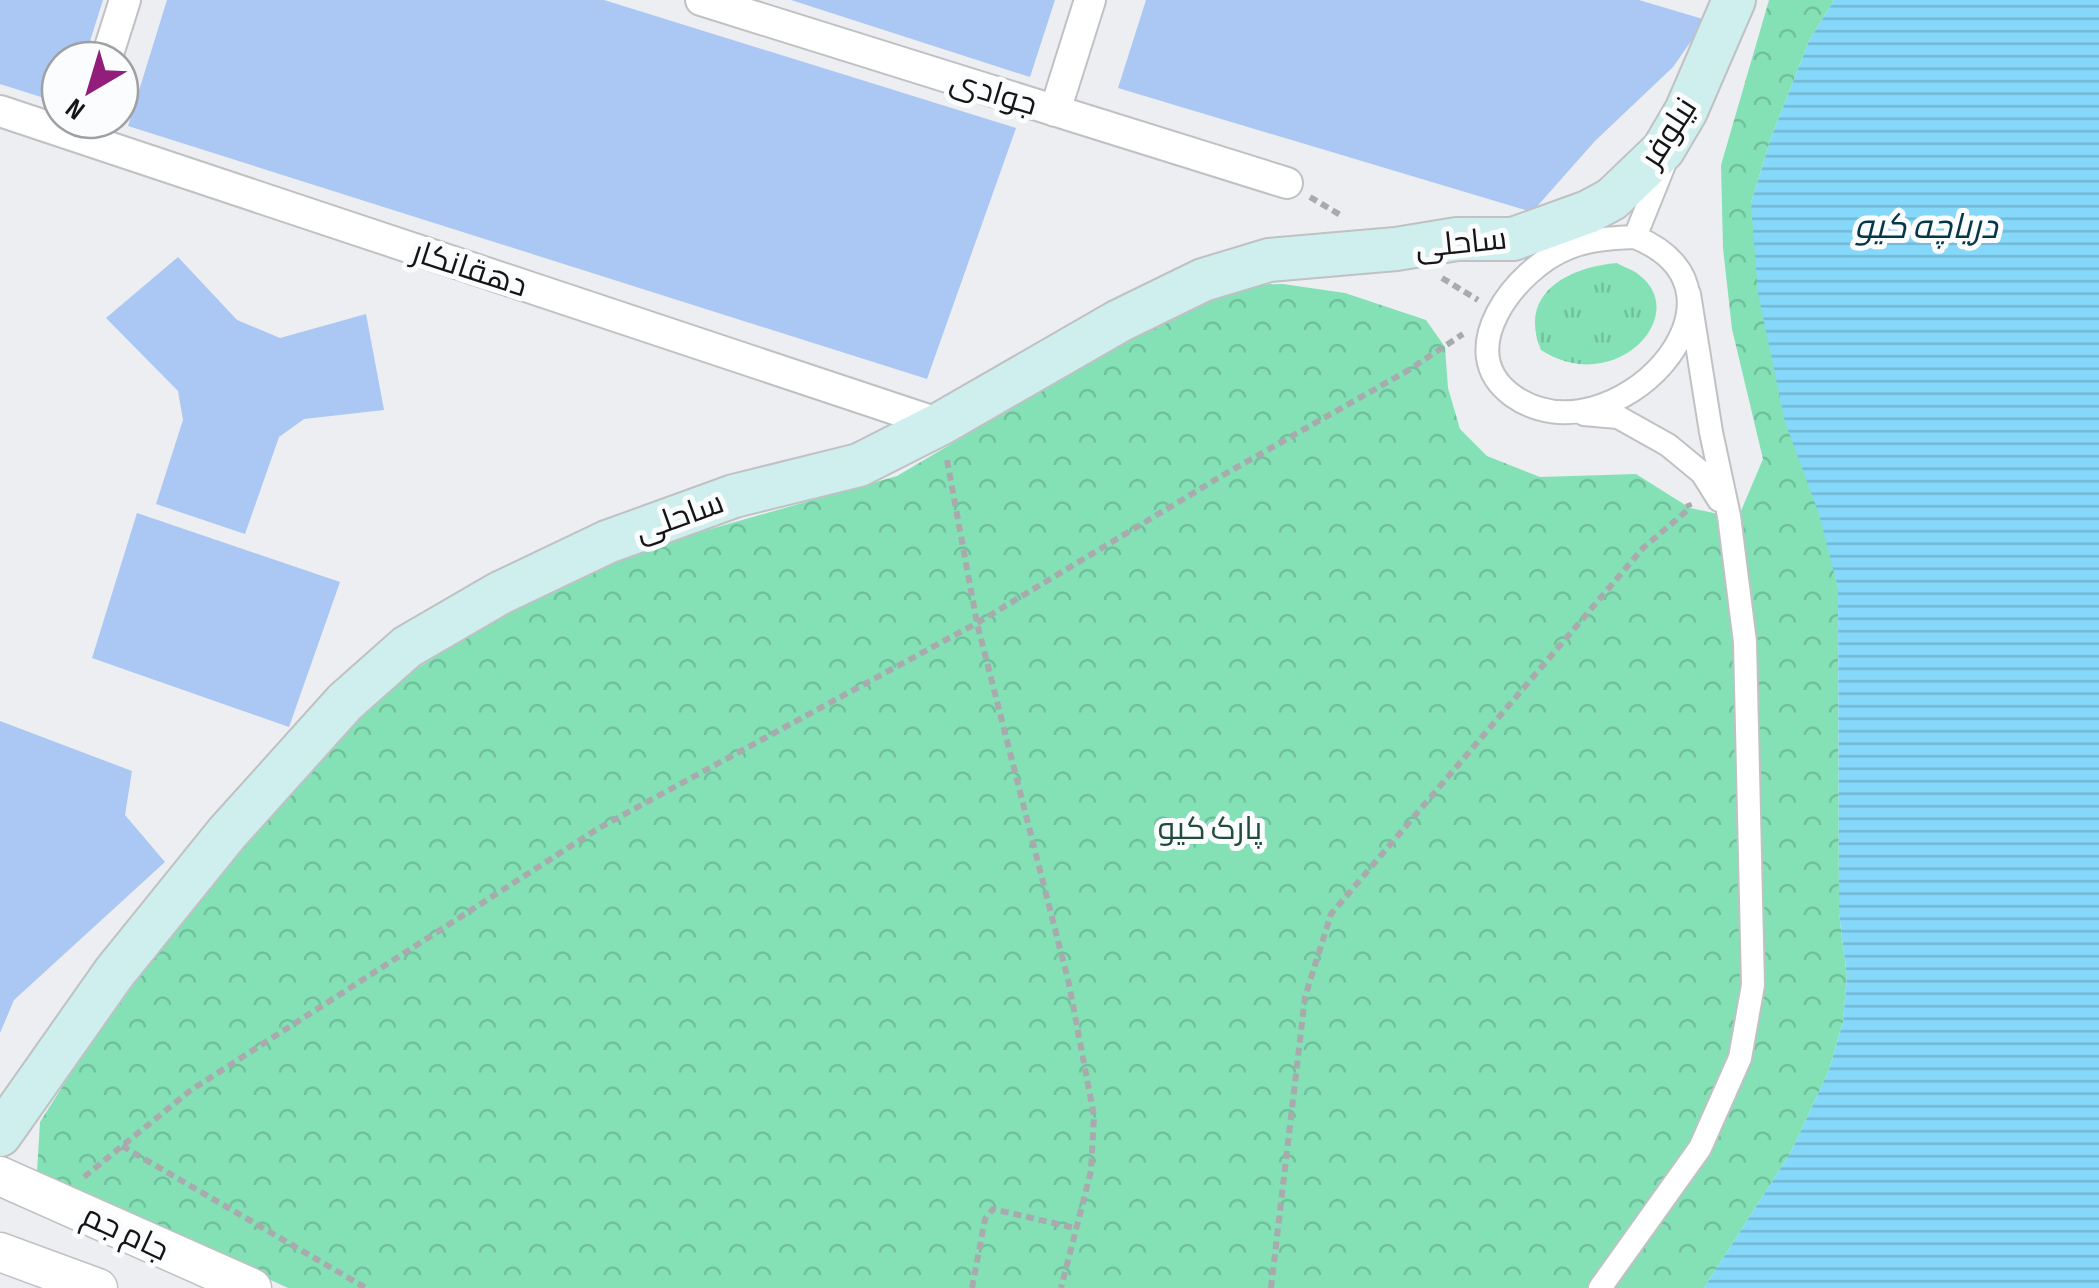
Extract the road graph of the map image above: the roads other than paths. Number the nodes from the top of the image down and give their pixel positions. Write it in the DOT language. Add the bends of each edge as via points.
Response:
graph roads {
  1 [pos="125,0"];
  2 [pos="702,0"];
  3 [pos="1090,0"];
  4 [pos="1734,0"];
  5 [pos="112,40"];
  6 [pos="0,110"];
  7 [pos="1686,110"];
  8 [pos="1055,111"];
  9 [pos="40,119"];
  10 [pos="117,140"];
  11 [pos="1288,183"];
  12 [pos="1558,225"];
  13 [pos="1635,237"];
  14 [pos="1689,294"];
  15 [pos="1545,412"];
  16 [pos="940,424"];
  17 [pos="1729,516"];
  18 [pos="0,1134"];
  19 [pos="0,1176"];
  20 [pos="0,1252"];
  21 [pos="98,1288"];
  22 [pos="252,1288"];
  23 [pos="1600,1288"];
  1 -- 5 [label="street"];
  2 -- 8 [label="street, جوادی"];
  3 -- 8 [label="street"];
  4 -- 7 [label="main road, نیلوفر"];
  6 -- 9 [label="street, دهقانکار"];
  7 -- 12 [label="main road, نیلوفر" via="1664,150 1638,177 1612,199"];
  7 -- 13 [label="street"];
  8 -- 11 [label="street, جوادی"];
  10 -- 16 [label="street, دهقانکار"];
  12 -- 16 [label="main road, ساحلی" via="1513,239 1268,260 1203,280"];
  13 -- 14 [label="street" via="1674,259"];
  13 -- 15 [label="street" via="1565,248 1528,271 1497,312 1490,338 1495,376 1524,404"];
  14 -- 15 [label="street" via="1683,332 1652,376 1598,406"];
  14 -- 17 [label="street"];
  15 -- 17 [label="street" via="1618,417 1668,444 1702,473"];
  16 -- 18 [label="main road, ساحلی" via="859,465 734,496 607,542 407,647 344,702 227,833 114,973"];
  17 -- 23 [label="street" via="1745,642 1750,1003 1740,1058 1700,1148"];
  19 -- 22 [label="street, جام جم"];
  20 -- 21 [label="street, جام جم"];
}
